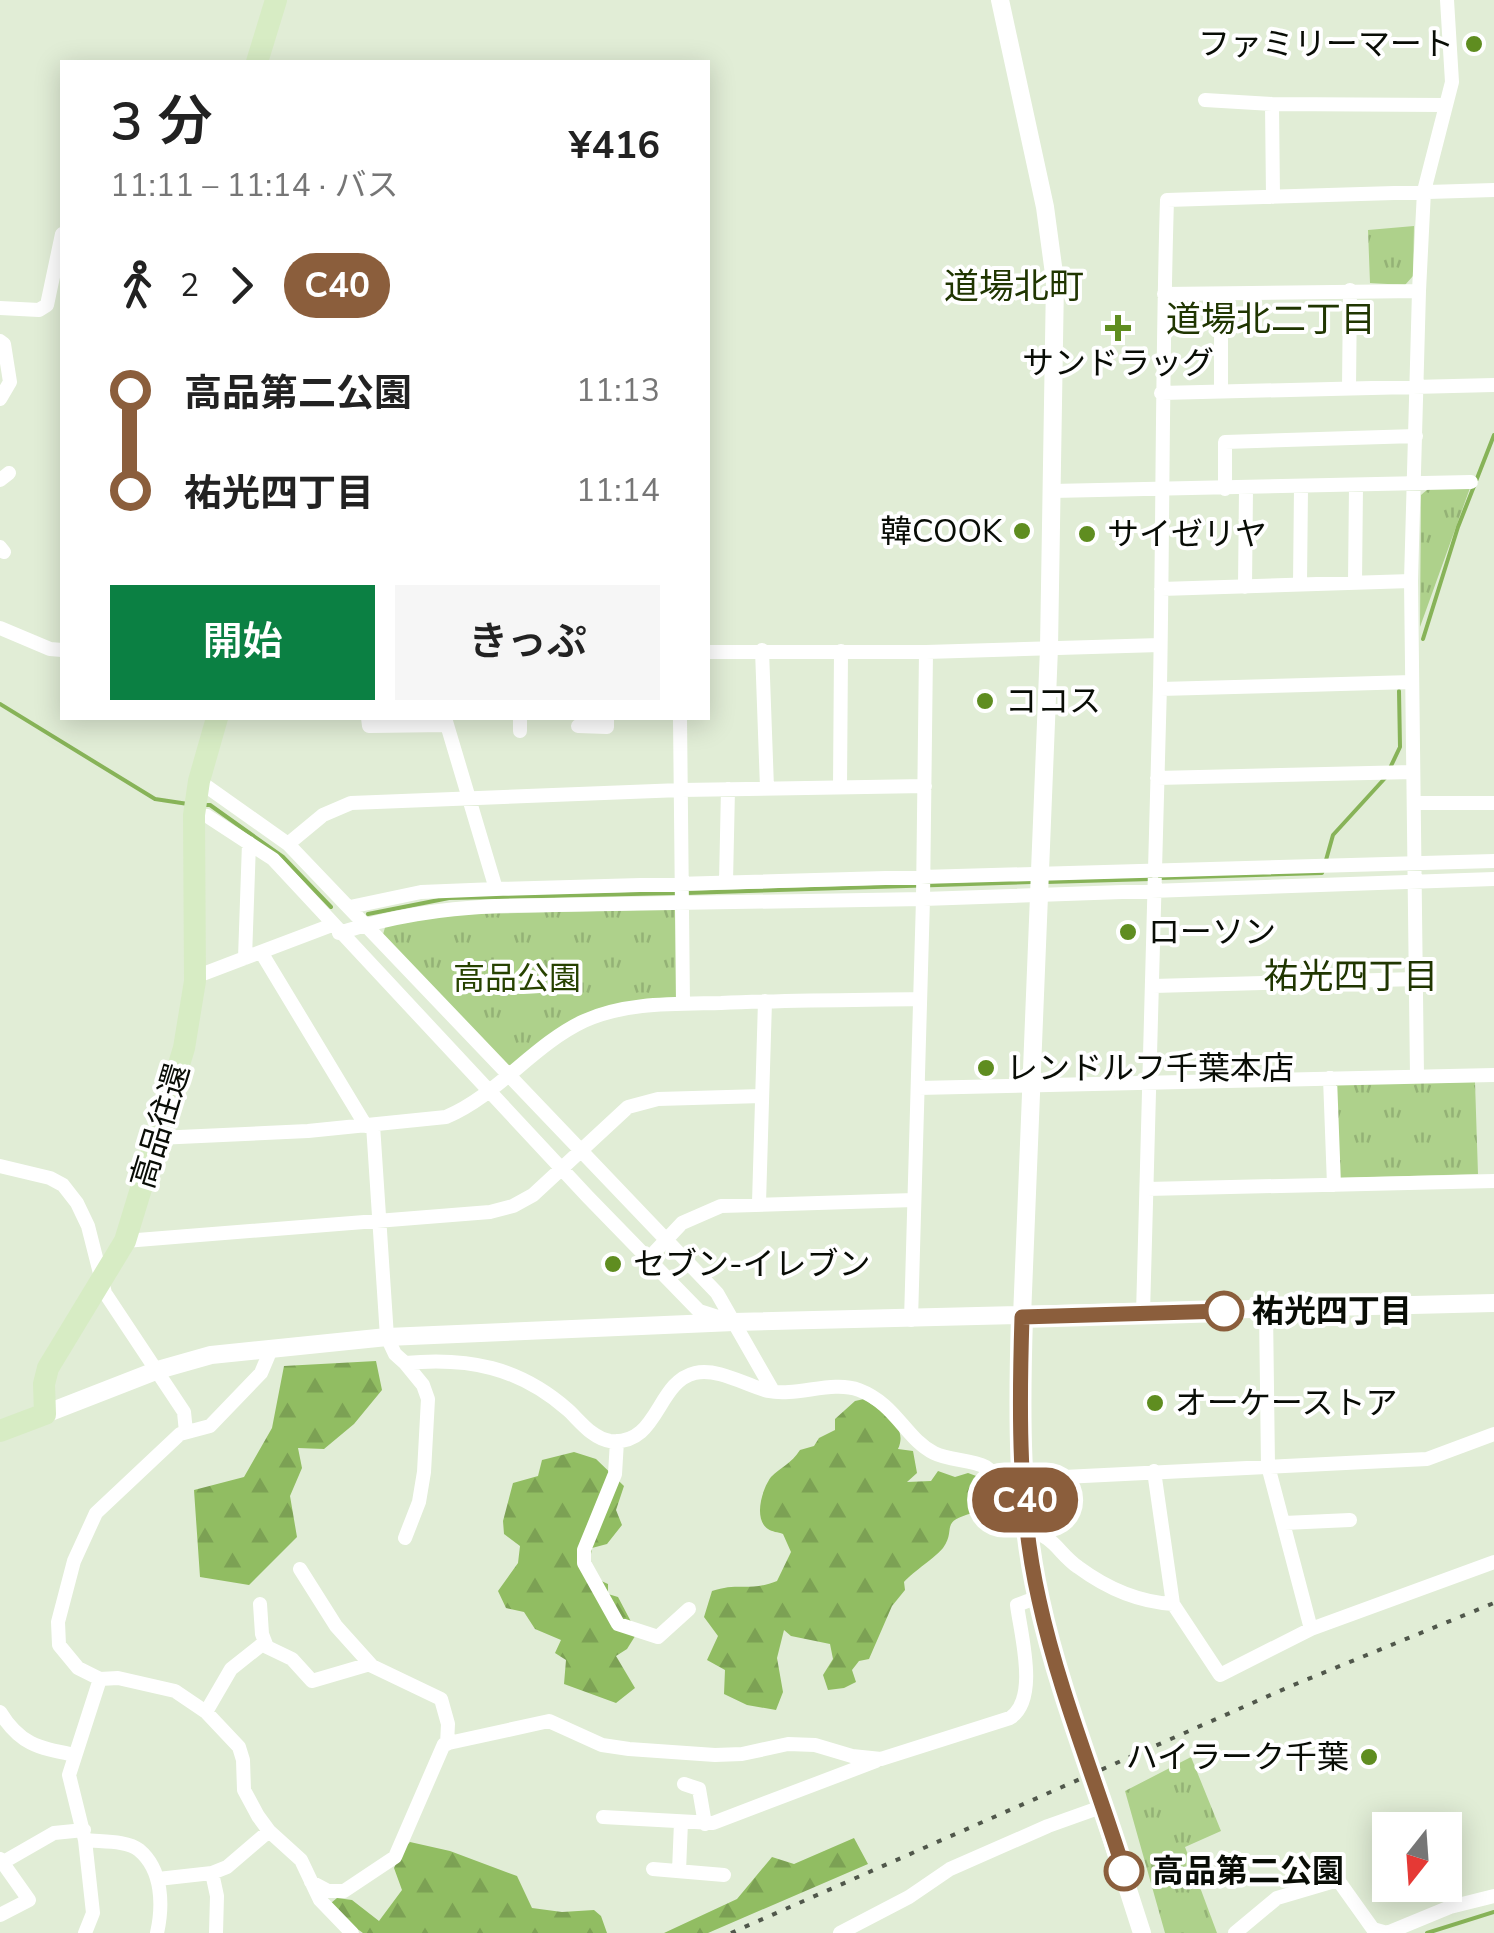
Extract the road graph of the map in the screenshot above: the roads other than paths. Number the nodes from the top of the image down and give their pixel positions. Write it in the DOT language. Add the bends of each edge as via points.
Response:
graph roads {
  1 [pos="276,0"];
  2 [pos="1000,0"];
  3 [pos="1447,0"];
  4 [pos="258,60"];
  5 [pos="1205,100"];
  6 [pos="1272,104"];
  7 [pos="1444,105"];
  8 [pos="1424,190"];
  9 [pos="1494,190"];
  10 [pos="1273,197"];
  11 [pos="60,243"];
  12 [pos="1350,290"];
  13 [pos="1419,291"];
  14 [pos="1164,294"];
  15 [pos="1221,295"];
  16 [pos="0,308"];
  17 [pos="0,341"];
  18 [pos="1494,385"];
  19 [pos="1417,386"];
  20 [pos="1349,388"];
  21 [pos="1221,391"];
  22 [pos="1161,393"];
  23 [pos="0,399"];
  24 [pos="1416,436"];
  25 [pos="1471,482"];
  26 [pos="1416,483"];
  27 [pos="1356,486"];
  28 [pos="1300,487"];
  29 [pos="1246,489"];
  30 [pos="1163,490"];
  31 [pos="1225,490"];
  32 [pos="1052,491"];
  33 [pos="1411,581"];
  34 [pos="1354,583"];
  35 [pos="1300,584"];
  36 [pos="1245,587"];
  37 [pos="1161,589"];
  38 [pos="0,628"];
  39 [pos="1160,645"];
  40 [pos="1049,648"];
  41 [pos="60,650"];
  42 [pos="762,650"];
  43 [pos="841,651"];
  44 [pos="710,652"];
  45 [pos="926,652"];
  46 [pos="1412,682"];
  47 [pos="1160,689"];
  48 [pos="216,720"];
  49 [pos="368,720"];
  50 [pos="608,720"];
  51 [pos="680,720"];
  52 [pos="446,721"];
  53 [pos="578,726"];
  54 [pos="1414,772"];
  55 [pos="1157,778"];
  56 [pos="198,781"];
  57 [pos="925,786"];
  58 [pos="840,787"];
  59 [pos="767,788"];
  60 [pos="728,789"];
  61 [pos="680,790"];
  62 [pos="467,797"];
  63 [pos="1414,803"];
  64 [pos="1494,803"];
  65 [pos="194,816"];
  66 [pos="249,843"];
  67 [pos="288,844"];
  68 [pos="1494,861"];
  69 [pos="1414,864"];
  70 [pos="1154,869"];
  71 [pos="1038,874"];
  72 [pos="924,878"];
  73 [pos="1494,880"];
  74 [pos="726,882"];
  75 [pos="1415,883"];
  76 [pos="496,888"];
  77 [pos="1154,892"];
  78 [pos="682,894"];
  79 [pos="1038,895"];
  80 [pos="923,899"];
  81 [pos="350,908"];
  82 [pos="363,925"];
  83 [pos="336,929"];
  84 [pos="261,952"];
  85 [pos="245,958"];
  86 [pos="195,976"];
  87 [pos="1416,979"];
  88 [pos="1153,986"];
  89 [pos="920,998"];
  90 [pos="765,1001"];
  91 [pos="684,1004"];
  92 [pos="1494,1075"];
  93 [pos="506,1076"];
  94 [pos="1417,1076"];
  95 [pos="1330,1078"];
  96 [pos="1148,1084"];
  97 [pos="918,1088"];
  98 [pos="1030,1088"];
  99 [pos="489,1090"];
  100 [pos="762,1096"];
  101 [pos="370,1125"];
  102 [pos="156,1138"];
  103 [pos="578,1150"];
  104 [pos="0,1166"];
  105 [pos="561,1168"];
  106 [pos="1494,1182"];
  107 [pos="1334,1185"];
  108 [pos="1147,1190"];
  109 [pos="914,1200"];
  110 [pos="759,1203"];
  111 [pos="380,1222"];
  112 [pos="664,1240"];
  113 [pos="125,1241"];
  114 [pos="648,1258"];
  115 [pos="100,1282"];
  116 [pos="1494,1303"];
  117 [pos="1266,1310"];
  118 [pos="1143,1314"];
  119 [pos="1022,1317"];
  120 [pos="911,1320"];
  121 [pos="734,1322"];
  122 [pos="387,1337"];
  123 [pos="272,1347"];
  124 [pos="405,1363"];
  125 [pos="158,1370"];
  126 [pos="773,1391"];
  127 [pos="45,1414"];
  128 [pos="0,1431"];
  129 [pos="186,1432"];
  130 [pos="1494,1434"];
  131 [pos="617,1441"];
  132 [pos="1268,1466"];
  133 [pos="1154,1472"];
  134 [pos="1024,1485"];
  135 [pos="1350,1520"];
  136 [pos="1284,1523"];
  137 [pos="1028,1531"];
  138 [pos="404,1538"];
  139 [pos="1494,1562"];
  140 [pos="300,1569"];
  141 [pos="1038,1598"];
  142 [pos="260,1604"];
  143 [pos="1172,1604"];
  144 [pos="689,1609"];
  145 [pos="1311,1630"];
  146 [pos="265,1642"];
  147 [pos="370,1664"];
  148 [pos="100,1679"];
  149 [pos="0,1712"];
  150 [pos="206,1712"];
  151 [pos="447,1744"];
  152 [pos="75,1755"];
  153 [pos="881,1759"];
  154 [pos="684,1784"];
  155 [pos="1104,1806"];
  156 [pos="604,1817"];
  157 [pos="681,1822"];
  158 [pos="705,1824"];
  159 [pos="269,1832"];
  160 [pos="84,1835"];
  161 [pos="1,1862"];
  162 [pos="654,1869"];
  163 [pos="679,1871"];
  164 [pos="212,1872"];
  165 [pos="724,1875"];
  166 [pos="158,1879"];
  167 [pos="310,1882"];
  168 [pos="1494,1896"];
  169 [pos="0,1915"];
  170 [pos="85,1933"];
  171 [pos="157,1933"];
  172 [pos="216,1933"];
  173 [pos="352,1933"];
  174 [pos="840,1933"];
  175 [pos="1142,1933"];
  176 [pos="1235,1933"];
  1 -- 4 [label="main road"];
  2 -- 32 [label="street" via="1054,280"];
  3 -- 7 [label="street" via="1452,70"];
  5 -- 6 [label="street"];
  6 -- 7 [label="street"];
  6 -- 10 [label="street"];
  7 -- 8 [label="street"];
  8 -- 9 [label="street"];
  8 -- 10 [label="street"];
  8 -- 13 [label="street"];
  10 -- 14 [label="street" via="1167,200"];
  11 -- 16 [label="street" via="47,305"];
  12 -- 13 [label="street"];
  12 -- 15 [label="street"];
  12 -- 20 [label="street"];
  13 -- 19 [label="street"];
  14 -- 15 [label="street"];
  14 -- 22 [label="street"];
  15 -- 21 [label="street"];
  17 -- 23 [label="street" via="10,382"];
  18 -- 19 [label="street"];
  19 -- 20 [label="street"];
  19 -- 24 [label="street"];
  20 -- 21 [label="street"];
  21 -- 22 [label="street"];
  22 -- 30 [label="street"];
  24 -- 26 [label="street"];
  24 -- 31 [label="street" via="1225,442"];
  25 -- 26 [label="street"];
  26 -- 27 [label="street"];
  26 -- 33 [label="street"];
  27 -- 28 [label="street"];
  27 -- 34 [label="street"];
  28 -- 29 [label="street"];
  28 -- 35 [label="street"];
  29 -- 31 [label="street"];
  29 -- 36 [label="street"];
  30 -- 31 [label="street"];
  30 -- 32 [label="street"];
  30 -- 37 [label="street"];
  32 -- 40 [label="street"];
  33 -- 34 [label="street"];
  33 -- 46 [label="street"];
  34 -- 35 [label="street"];
  35 -- 36 [label="street"];
  36 -- 37 [label="street"];
  37 -- 39 [label="street"];
  38 -- 41 [label="street"];
  39 -- 40 [label="street"];
  39 -- 47 [label="street"];
  40 -- 45 [label="street"];
  40 -- 71 [label="street"];
  42 -- 43 [label="street"];
  42 -- 44 [label="street"];
  42 -- 59 [label="street"];
  43 -- 45 [label="street"];
  43 -- 58 [label="street"];
  45 -- 57 [label="street"];
  46 -- 47 [label="street"];
  46 -- 54 [label="street"];
  47 -- 55 [label="street"];
  48 -- 56 [label="main road"];
  49 -- 52 [label="street" via="369,726"];
  50 -- 53 [label="street" via="607,726"];
  51 -- 61 [label="street"];
  52 -- 62 [label="street"];
  54 -- 55 [label="street"];
  54 -- 63 [label="street"];
  55 -- 70 [label="street"];
  56 -- 65 [label="main road, 高品往還"];
  56 -- 67 [label="street"];
  57 -- 58 [label="street"];
  57 -- 72 [label="street"];
  58 -- 59 [label="street"];
  59 -- 60 [label="street"];
  60 -- 61 [label="street"];
  60 -- 74 [label="street"];
  61 -- 62 [label="street"];
  61 -- 78 [label="street"];
  62 -- 67 [label="street" via="351,803 323,814"];
  62 -- 76 [label="street"];
  63 -- 64 [label="street"];
  63 -- 69 [label="street"];
  65 -- 66 [label="street" via="207,816"];
  65 -- 86 [label="main road, 高品往還"];
  66 -- 83 [label="street" via="273,859"];
  66 -- 85 [label="street"];
  67 -- 81 [label="street"];
  68 -- 69 [label="street"];
  69 -- 70 [label="street"];
  69 -- 75 [label="street"];
  70 -- 71 [label="street"];
  70 -- 77 [label="street"];
  71 -- 72 [label="street"];
  71 -- 79 [label="street"];
  72 -- 74 [label="street"];
  72 -- 80 [label="street"];
  73 -- 75 [label="street"];
  74 -- 78 [label="street"];
  75 -- 77 [label="street"];
  75 -- 87 [label="street"];
  76 -- 78 [label="street"];
  76 -- 81 [label="street" via="421,892"];
  77 -- 79 [label="street"];
  77 -- 88 [label="street"];
  78 -- 80 [label="street"];
  78 -- 82 [label="street" via="436,909"];
  78 -- 91 [label="street"];
  79 -- 80 [label="street"];
  79 -- 98 [label="street"];
  80 -- 89 [label="street"];
  81 -- 82 [label="street"];
  82 -- 83 [label="street"];
  82 -- 93 [label="street"];
  83 -- 84 [label="street"];
  83 -- 99 [label="street"];
  84 -- 85 [label="street"];
  84 -- 101 [label="street"];
  85 -- 86 [label="street"];
  86 -- 102 [label="main road, 高品往還" via="184,1048"];
  87 -- 88 [label="street"];
  87 -- 94 [label="street"];
  88 -- 96 [label="street"];
  89 -- 90 [label="street"];
  89 -- 97 [label="street"];
  90 -- 91 [label="street"];
  90 -- 100 [label="street"];
  91 -- 93 [label="street" via="587,1019"];
  92 -- 94 [label="street"];
  93 -- 99 [label="street"];
  93 -- 103 [label="street"];
  94 -- 95 [label="street"];
  95 -- 96 [label="street"];
  95 -- 107 [label="street"];
  96 -- 98 [label="street"];
  96 -- 108 [label="street"];
  97 -- 98 [label="street"];
  97 -- 109 [label="street"];
  98 -- 119 [label="street"];
  99 -- 101 [label="street" via="446,1116"];
  99 -- 105 [label="street"];
  100 -- 103 [label="street" via="658,1098 628,1107"];
  100 -- 110 [label="street"];
  101 -- 102 [label="street"];
  101 -- 111 [label="street"];
  102 -- 113 [label="main road, 高品往還"];
  103 -- 105 [label="street"];
  103 -- 112 [label="street"];
  104 -- 115 [label="street" via="63,1185 88,1226"];
  105 -- 111 [label="street" via="512,1206"];
  105 -- 114 [label="street"];
  106 -- 107 [label="street"];
  107 -- 108 [label="street"];
  108 -- 118 [label="street"];
  109 -- 110 [label="street"];
  109 -- 120 [label="street"];
  110 -- 112 [label="street" via="699,1214"];
  111 -- 113 [label="street"];
  111 -- 122 [label="street"];
  112 -- 114 [label="street"];
  112 -- 121 [label="street" via="717,1293"];
  113 -- 115 [label="main road, 高品往還"];
  114 -- 121 [label="street" via="699,1311"];
  115 -- 125 [label="street"];
  115 -- 127 [label="main road, 高品往還" via="48,1368"];
  116 -- 117 [label="street"];
  117 -- 118 [label="street"];
  117 -- 132 [label="street"];
  118 -- 119 [label="street"];
  119 -- 120 [label="street"];
  119 -- 134 [label="street"];
  120 -- 121 [label="street"];
  121 -- 122 [label="street"];
  121 -- 126 [label="street"];
  122 -- 123 [label="street"];
  122 -- 124 [label="street"];
  123 -- 125 [label="street"];
  123 -- 129 [label="street" via="261,1373 210,1426"];
  124 -- 131 [label="street" via="506,1370 604,1440"];
  124 -- 138 [label="street" via="428,1399 419,1502"];
  125 -- 127 [label="street"];
  125 -- 129 [label="street" via="184,1412"];
  126 -- 131 [label="street" via="710,1372 689,1374 651,1423"];
  126 -- 134 [label="street" via="862,1391 887,1405 934,1453"];
  127 -- 128 [label="main road"];
  129 -- 148 [label="street" via="96,1513 80,1543 58,1622 59,1644 78,1668"];
  130 -- 132 [label="street" via="1427,1459"];
  131 -- 144 [label="street" via="615,1474 584,1563 618,1624 658,1637"];
  132 -- 133 [label="street"];
  132 -- 136 [label="street"];
  133 -- 134 [label="street"];
  133 -- 143 [label="street"];
  134 -- 137 [label="street"];
  135 -- 136 [label="street"];
  136 -- 145 [label="street"];
  137 -- 141 [label="street"];
  137 -- 143 [label="street" via="1044,1534 1074,1565 1130,1596"];
  139 -- 145 [label="street"];
  140 -- 147 [label="street"];
  141 -- 153 [label="street" via="1017,1605 1027,1687 1019,1712"];
  141 -- 155 [label="street"];
  142 -- 146 [label="street"];
  143 -- 145 [label="street" via="1220,1675"];
  146 -- 147 [label="street" via="312,1681"];
  146 -- 150 [label="street" via="230,1669"];
  147 -- 151 [label="street" via="441,1699"];
  148 -- 150 [label="street" via="175,1691"];
  148 -- 152 [label="street"];
  149 -- 152 [label="street" via="21,1740"];
  150 -- 159 [label="street" via="239,1747 244,1790"];
  151 -- 153 [label="street" via="549,1721 602,1745 629,1749 715,1755 816,1745"];
  151 -- 167 [label="street" via="395,1857 344,1891"];
  152 -- 160 [label="street" via="69,1775"];
  153 -- 158 [label="street"];
  154 -- 158 [label="street" via="699,1789"];
  155 -- 174 [label="street" via="950,1869"];
  155 -- 175 [label="street"];
  156 -- 157 [label="street"];
  157 -- 158 [label="street"];
  157 -- 163 [label="street"];
  159 -- 164 [label="street"];
  159 -- 167 [label="street" via="301,1860"];
  160 -- 161 [label="street" via="54,1833"];
  160 -- 166 [label="street" via="139,1850"];
  160 -- 170 [label="street" via="93,1913"];
  161 -- 169 [label="street" via="29,1900"];
  162 -- 163 [label="street"];
  163 -- 165 [label="street"];
  164 -- 166 [label="street"];
  164 -- 172 [label="street"];
  166 -- 171 [label="street"];
  167 -- 173 [label="street"];
  168 -- 176 [label="street" via="1387,1933 1373,1929 1338,1880 1276,1898"];
}
